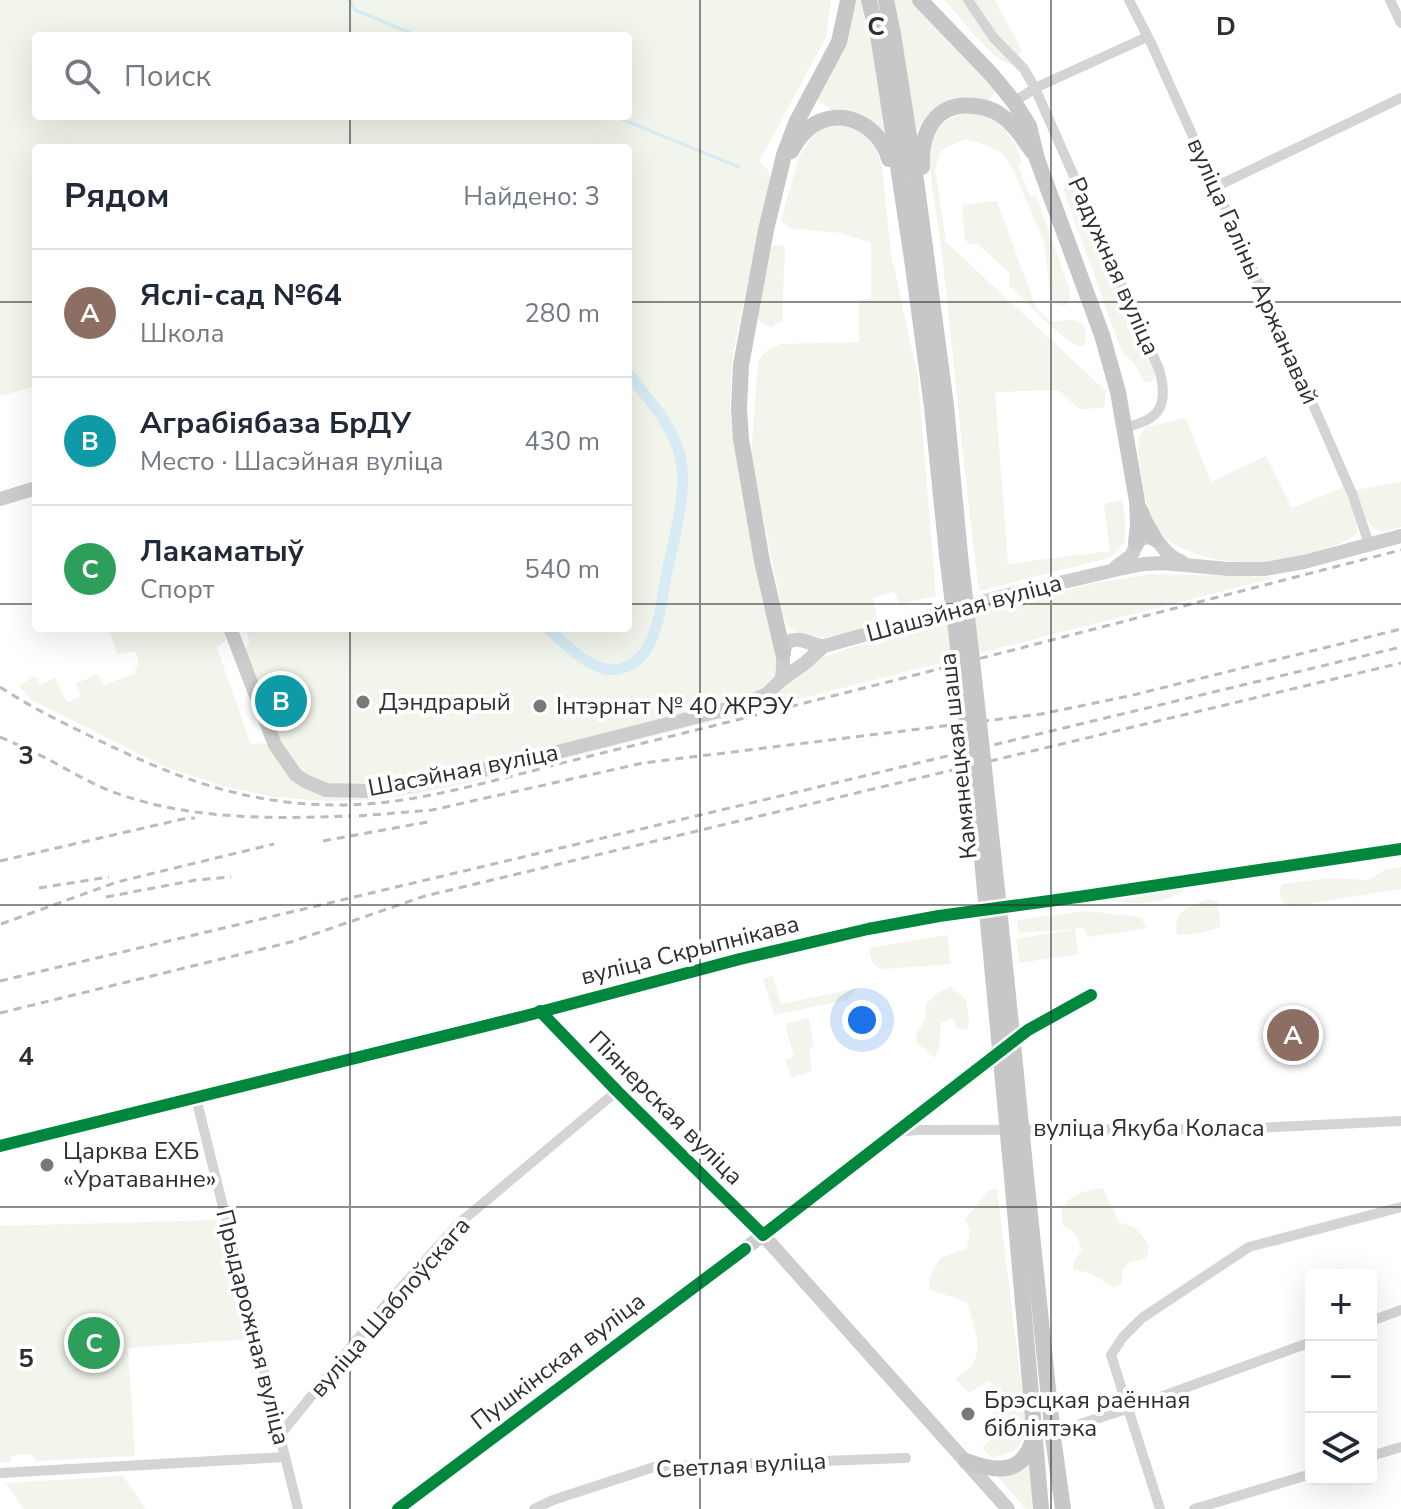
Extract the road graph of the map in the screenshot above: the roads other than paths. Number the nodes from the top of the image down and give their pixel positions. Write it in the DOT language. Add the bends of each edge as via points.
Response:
graph roads {
  1 [pos="848,0"];
  2 [pos="869,0"];
  3 [pos="886,0"];
  4 [pos="920,0"];
  5 [pos="968,0"];
  6 [pos="1129,0"];
  7 [pos="1390,0"];
  8 [pos="1401,23"];
  9 [pos="1147,37"];
  10 [pos="1035,88"];
  11 [pos="1401,98"];
  12 [pos="1014,102"];
  13 [pos="1037,159"];
  14 [pos="780,170"];
  15 [pos="1215,187"];
  16 [pos="920,265"];
  17 [pos="1124,427"];
  18 [pos="32,489"];
  19 [pos="0,499"];
  20 [pos="1137,501"];
  21 [pos="1401,536"];
  22 [pos="1158,542"];
  23 [pos="1369,544"];
  24 [pos="1135,547"];
  25 [pos="1148,564"];
  26 [pos="1202,567"];
  27 [pos="1105,572"];
  28 [pos="779,631"];
  29 [pos="231,632"];
  30 [pos="800,640"];
  31 [pos="824,646"];
  32 [pos="783,655"];
  33 [pos="805,663"];
  34 [pos="781,680"];
  35 [pos="1401,849"];
  36 [pos="1091,995"];
  37 [pos="540,1011"];
  38 [pos="617,1091"];
  39 [pos="196,1098"];
  40 [pos="1401,1121"];
  41 [pos="896,1132"];
  42 [pos="0,1146"];
  43 [pos="1019,1177"];
  44 [pos="1401,1207"];
  45 [pos="763,1235"];
  46 [pos="1401,1310"];
  47 [pos="1377,1319"];
  48 [pos="1305,1344"];
  49 [pos="1130,1408"];
  50 [pos="1080,1424"];
  51 [pos="1035,1430"];
  52 [pos="279,1436"];
  53 [pos="1401,1447"];
  54 [pos="1377,1454"];
  55 [pos="285,1457"];
  56 [pos="906,1458"];
  57 [pos="966,1461"];
  58 [pos="0,1473"];
  59 [pos="1305,1476"];
  60 [pos="1061,1506"];
  61 [pos="298,1509"];
  62 [pos="398,1509"];
  63 [pos="534,1509"];
  64 [pos="1008,1509"];
  65 [pos="1041,1509"];
  66 [pos="1160,1509"];
  67 [pos="1194,1509"];
  1 -- 14 [label="main road" via="839,42 796,123"];
  2 -- 16 [label="main road, Камянецкая шаша"];
  3 -- 16 [label="main road, Камянецкая шаша" via="906,112"];
  4 -- 12 [label="main road"];
  5 -- 10 [label="street, Радужная вуліца"];
  6 -- 9 [label="street, вуліца Галіны Аржанавай"];
  7 -- 8 [label="street"];
  9 -- 10 [label="street"];
  9 -- 15 [label="street, вуліца Галіны Аржанавай"];
  10 -- 12 [label="street"];
  10 -- 17 [label="street, Радужная вуліца" via="1159,369 1164,390 1155,414 1142,424"];
  11 -- 15 [label="street"];
  12 -- 13 [label="main road" via="1029,126"];
  13 -- 16 [label="main road" via="1015,128 988,108 962,105 941,113 928,127 922,151 930,239"];
  13 -- 17 [label="main road" via="1102,335"];
  14 -- 16 [label="main road" via="805,131 819,122 841,118 870,128 887,150 906,249"];
  14 -- 28 [label="main road" via="746,334 739,395 741,439"];
  15 -- 23 [label="street, вуліца Галіны Аржанавай" via="1349,486"];
  16 -- 43 [label="main road, Камянецкая шаша, bridge"];
  17 -- 20 [label="main road"];
  18 -- 19 [label="main road"];
  20 -- 22 [label="main road"];
  20 -- 24 [label="main road"];
  21 -- 23 [label="main road, Шашэйная вуліца"];
  22 -- 24 [label="main road" via="1143,537"];
  22 -- 25 [label="main road" via="1161,554"];
  22 -- 26 [label="main road" via="1179,561"];
  23 -- 26 [label="main road, Шашэйная вуліца" via="1277,567"];
  24 -- 25 [label="main road" via="1137,559"];
  24 -- 27 [label="main road" via="1128,560"];
  25 -- 26 [label="main road, Шашэйная вуліца"];
  25 -- 27 [label="main road, Шашэйная вуліца"];
  27 -- 31 [label="main road, Шашэйная вуліца"];
  28 -- 30 [label="main road"];
  28 -- 32 [label="main road"];
  29 -- 34 [label="main road, Шасэйная вуліца" via="282,757 296,775 326,790 408,786 514,763 752,702"];
  30 -- 31 [label="main road"];
  30 -- 32 [label="main road" via="788,642"];
  30 -- 33 [label="main road" via="810,648"];
  31 -- 33 [label="main road, Шашэйная вуліца"];
  32 -- 33 [label="main road" via="789,664"];
  32 -- 34 [label="main road"];
  33 -- 34 [label="main road, Шасэйная вуліца"];
  35 -- 37 [label="street, вуліца Скрыпнікава" via="896,924"];
  36 -- 41 [label="street, Пушкінская вуліца" via="1028,1030"];
  37 -- 38 [label="main road, Піянерская вуліца"];
  37 -- 39 [label="main road, вуліца Скрыпнікава"];
  38 -- 45 [label="main road, Піянерская вуліца"];
  38 -- 52 [label="street, вуліца Шаблоўскага" via="457,1225"];
  39 -- 42 [label="main road, вуліца Скрыпнікава"];
  39 -- 52 [label="street, Прыдарожная вуліца"];
  40 -- 41 [label="street, вуліца Якуба Коласа" via="1235,1129"];
  41 -- 45 [label="street, Пушкінская вуліца"];
  43 -- 51 [label="main road, Камянецкая шаша"];
  43 -- 60 [label="main road, Камянецкая шаша"];
  44 -- 49 [label="street" via="1249,1247 1142,1318 1111,1355"];
  45 -- 57 [label="main road, Піянерская вуліца"];
  45 -- 62 [label="main road, Пушкінская вуліца"];
  46 -- 47 [label="street"];
  48 -- 49 [label="street"];
  49 -- 50 [label="street"];
  49 -- 66 [label="street"];
  51 -- 57 [label="main road" via="1030,1449 1009,1468 987,1469"];
  51 -- 65 [label="main road, Камянецкая шаша"];
  52 -- 55 [label="street, Прыдарожная вуліца"];
  53 -- 54 [label="street"];
  55 -- 58 [label="street"];
  55 -- 61 [label="street, Прыдарожная вуліца"];
  56 -- 63 [label="street, Светлая вуліца" via="654,1467"];
  57 -- 64 [label="main road, Піянерская вуліца"];
  59 -- 67 [label="street"];
}
